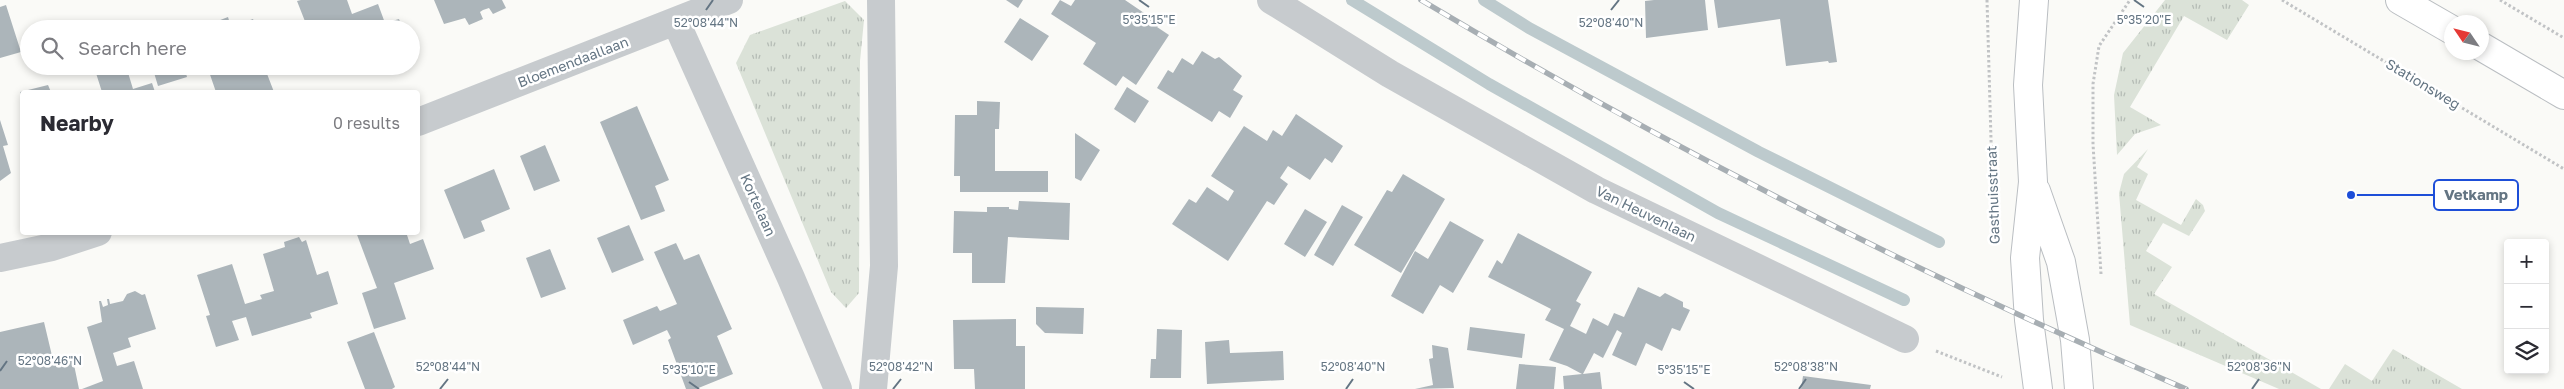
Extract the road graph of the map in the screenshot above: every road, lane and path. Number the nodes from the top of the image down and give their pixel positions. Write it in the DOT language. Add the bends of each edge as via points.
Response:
graph roads {
  1 [pos="729,0"];
  2 [pos="880,0"];
  3 [pos="1271,0"];
  4 [pos="1986,0"];
  5 [pos="2034,0"];
  6 [pos="2130,0"];
  7 [pos="2282,0"];
  8 [pos="2400,0"];
  9 [pos="2500,0"];
  10 [pos="676,22"];
  11 [pos="2444,25"];
  12 [pos="2564,38"];
  13 [pos="2489,51"];
  14 [pos="2564,95"];
  15 [pos="420,121"];
  16 [pos="2564,169"];
  17 [pos="2033,182"];
  18 [pos="1993,218"];
  19 [pos="89,235"];
  20 [pos="0,258"];
  21 [pos="2102,281"];
  22 [pos="1905,339"];
  23 [pos="2000,367"];
  24 [pos="2000,376"];
  25 [pos="2001,383"];
  26 [pos="838,389"];
  27 [pos="873,389"];
  28 [pos="2038,389"];
  29 [pos="2079,389"];
  1 -- 10 [label="street, Bloemendaallaan"];
  2 -- 27 [label="street" via="884,266"];
  3 -- 22 [label="street, Van Heuvenlaan" via="1390,74 1596,190"];
  4 -- 18 [label="path, Gasthuisstraat"];
  5 -- 17 [label="main road" via="2028,85"];
  6 -- 21 [label="path" via="2099,46 2092,84"];
  7 -- 16 [label="path, Stationsweg"];
  8 -- 11 [label="main road"];
  9 -- 12 [label="path"];
  10 -- 15 [label="street, Bloemendaallaan"];
  10 -- 26 [label="street, Kortelaan"];
  13 -- 14 [label="main road"];
  17 -- 28 [label="main road" via="2026,258 2029,320"];
  17 -- 29 [label="main road" via="2061,262"];
  19 -- 20 [label="street"];
  22 -- 24 [label="path"];
  23 -- 24 [label="path"];
  24 -- 25 [label="path"];
  24 -- 28 [label="path"];
}
